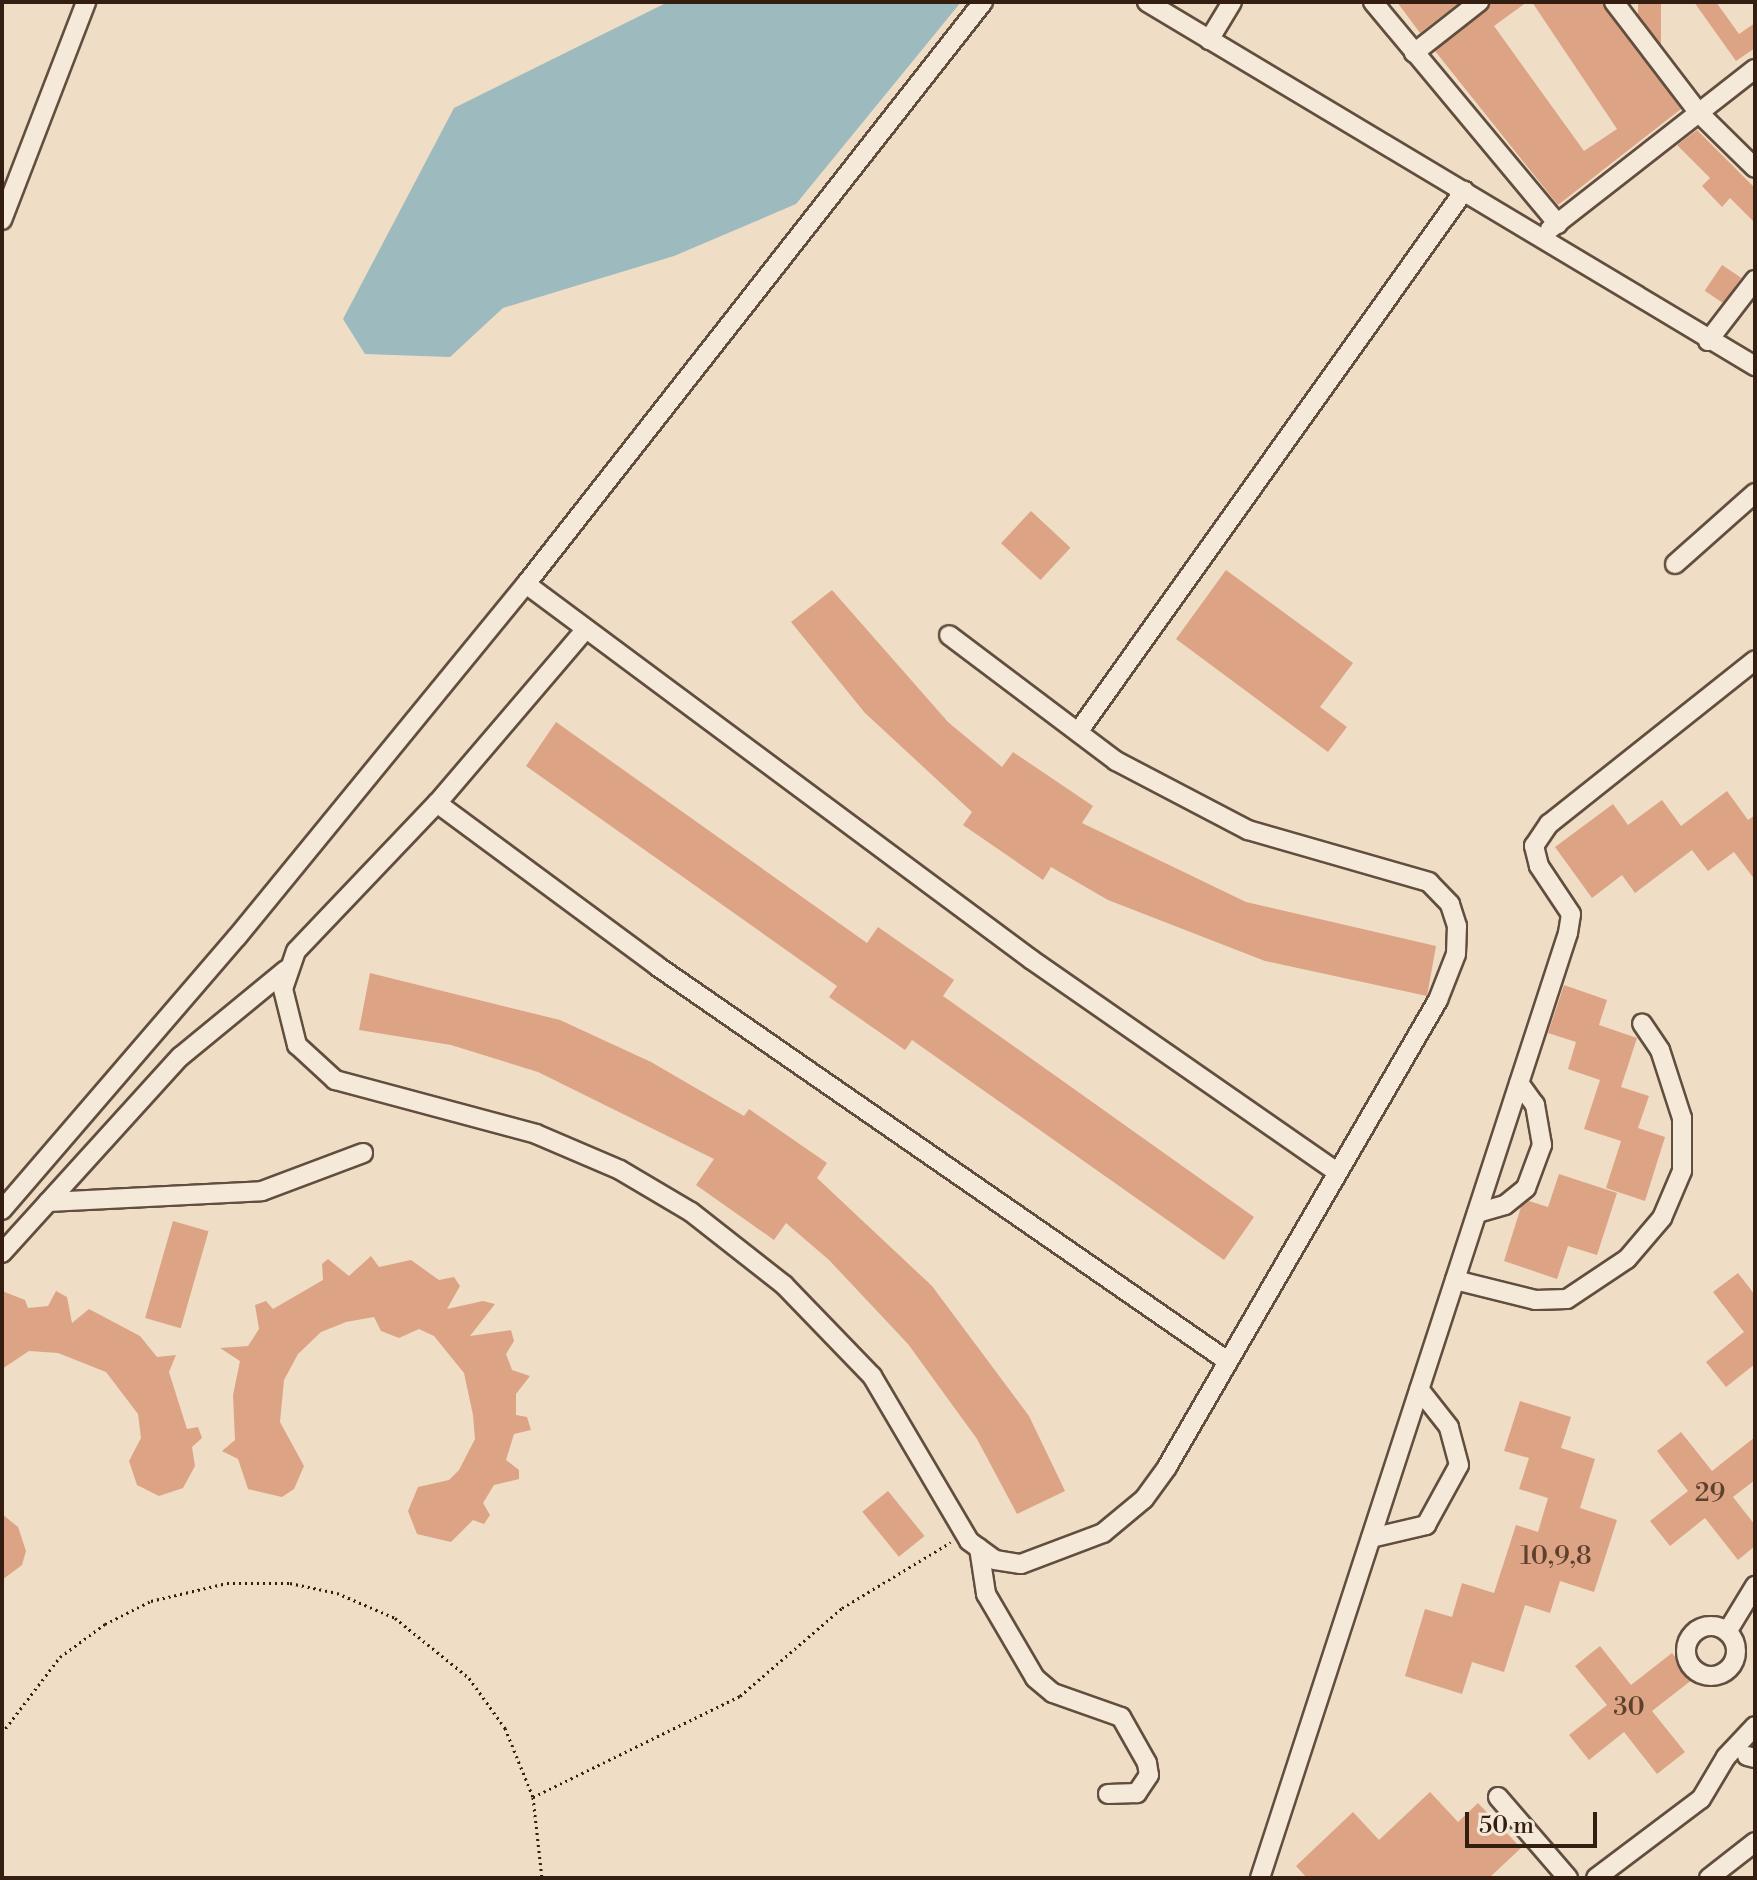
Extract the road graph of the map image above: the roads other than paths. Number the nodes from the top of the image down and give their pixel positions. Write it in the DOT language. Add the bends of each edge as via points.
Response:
graph roads {
  1 [pos="86,2"];
  2 [pos="983,2"];
  3 [pos="1147,2"];
  4 [pos="1232,2"];
  5 [pos="1373,2"];
  6 [pos="1479,2"];
  7 [pos="1614,2"];
  8 [pos="1209,40"];
  9 [pos="1414,53"];
  10 [pos="1755,69"];
  11 [pos="1699,113"];
  12 [pos="1755,168"];
  13 [pos="1464,191"];
  14 [pos="2,220"];
  15 [pos="1558,224"];
  16 [pos="1541,235"];
  17 [pos="1755,280"];
  18 [pos="1708,341"];
  19 [pos="1755,366"];
  20 [pos="1755,493"];
  21 [pos="1675,564"];
  22 [pos="526,584"];
  23 [pos="585,630"];
  24 [pos="949,635"];
  25 [pos="1755,660"];
  26 [pos="1078,732"];
  27 [pos="437,803"];
  28 [pos="286,970"];
  29 [pos="1642,1023"];
  30 [pos="1519,1083"];
  31 [pos="363,1153"];
  32 [pos="1337,1172"];
  33 [pos="48,1202"];
  34 [pos="2,1210"];
  35 [pos="1477,1213"];
  36 [pos="2,1253"];
  37 [pos="1455,1280"];
  38 [pos="1226,1360"];
  39 [pos="1419,1389"];
  40 [pos="1371,1538"];
  41 [pos="974,1545"];
  42 [pos="1755,1586"];
  43 [pos="1727,1632"];
  44 [pos="1755,1726"];
  45 [pos="1108,1794"];
  46 [pos="1498,1797"];
  47 [pos="1755,1842"];
  48 [pos="1260,1878"];
  49 [pos="1568,1878"];
  50 [pos="1596,1878"];
  51 [pos="1709,1878"];
  1 -- 14 [label="street"];
  2 -- 22 [label="street"];
  3 -- 8 [label="street"];
  4 -- 8 [label="street"];
  5 -- 9 [label="street"];
  6 -- 9 [label="street"];
  7 -- 11 [label="street"];
  8 -- 13 [label="street"];
  9 -- 15 [label="street"];
  10 -- 11 [label="street"];
  11 -- 12 [label="street"];
  11 -- 15 [label="street"];
  13 -- 16 [label="street"];
  13 -- 26 [label="street"];
  15 -- 16 [label="street"];
  16 -- 18 [label="street"];
  17 -- 18 [label="street"];
  18 -- 19 [label="street"];
  20 -- 21 [label="street"];
  22 -- 23 [label="street"];
  22 -- 34 [label="street" via="237,937"];
  23 -- 27 [label="street"];
  23 -- 32 [label="street" via="1152,1047"];
  24 -- 26 [label="street"];
  25 -- 30 [label="street" via="1539,835 1534,855 1571,914"];
  26 -- 32 [label="street" via="1211,815 1311,852 1429,882 1450,904 1456,954 1438,1000"];
  27 -- 28 [label="street"];
  27 -- 38 [label="street" via="657,966"];
  28 -- 33 [label="street" via="180,1057"];
  28 -- 41 [label="street" via="283,989 297,1045 335,1080 536,1134 620,1170 691,1212 784,1285 872,1376"];
  29 -- 37 [label="street" via="1660,1050 1682,1118 1682,1171 1662,1218 1627,1259 1567,1299 1535,1300"];
  30 -- 35 [label="street"];
  30 -- 35 [label="street" via="1535,1105 1539,1155 1526,1188 1505,1205"];
  31 -- 33 [label="street" via="250,1193"];
  32 -- 38 [label="street"];
  33 -- 36 [label="street"];
  35 -- 37 [label="street"];
  37 -- 39 [label="street"];
  38 -- 41 [label="street" via="1167,1467 1123,1519 1052,1556 1021,1564 995,1560"];
  39 -- 40 [label="street"];
  39 -- 40 [label="street" via="1449,1427 1459,1465 1426,1525"];
  40 -- 48 [label="street"];
  41 -- 45 [label="street" via="986,1594 1035,1678 1053,1693 1121,1717 1147,1763 1149,1775 1137,1793"];
  42 -- 43 [label="street"];
  44 -- 50 [label="street" via="1726,1757 1701,1799"];
  46 -- 49 [label="street"];
  47 -- 51 [label="street"];
}
